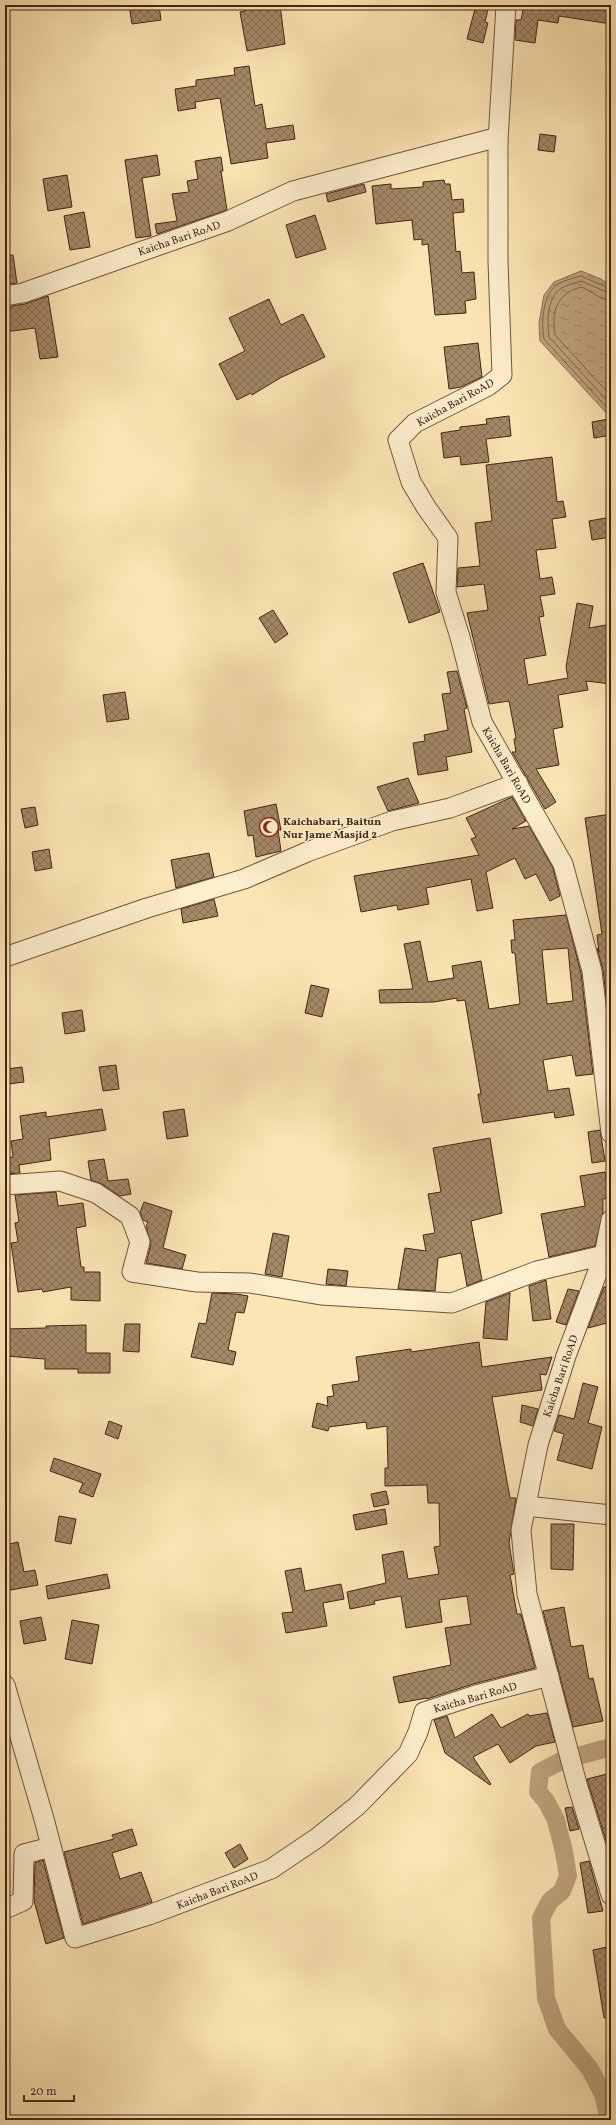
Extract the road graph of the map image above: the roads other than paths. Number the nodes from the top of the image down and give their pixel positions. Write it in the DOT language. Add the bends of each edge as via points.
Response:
graph roads {
  1 [pos="506,5"];
  2 [pos="498,141"];
  3 [pos="5,296"];
  4 [pos="518,783"];
  5 [pos="5,957"];
  6 [pos="611,1133"];
  7 [pos="5,1185"];
  8 [pos="611,1220"];
  9 [pos="604,1255"];
  10 [pos="526,1506"];
  11 [pos="611,1515"];
  12 [pos="548,1676"];
  13 [pos="5,1685"];
  14 [pos="51,1847"];
  15 [pos="610,1887"];
  16 [pos="5,1909"];
  1 -- 2 [label="street"];
  2 -- 3 [label="street, Kaicha Bari RoAD" via="491,139 293,191 228,221 23,293"];
  2 -- 4 [label="street, Kaicha Bari RoAD" via="498,261 502,375 488,386 415,423 398,440 411,482 448,538 446,592 482,722"];
  4 -- 5 [label="street" via="450,808 392,821 307,852 244,879 147,908"];
  4 -- 6 [label="street, Kaicha Bari RoAD" via="563,864 592,971"];
  7 -- 9 [label="street" via="60,1181 96,1193 130,1216 140,1242 132,1272 198,1282 250,1283 322,1295 452,1303 537,1271"];
  8 -- 9 [label="street, Kaicha Bari RoAD"];
  9 -- 10 [label="street, Kaicha Bari RoAD" via="566,1356 538,1444"];
  10 -- 11 [label="street"];
  10 -- 12 [label="street, Kaicha Bari RoAD" via="521,1530 527,1594"];
  12 -- 14 [label="street, Kaicha Bari RoAD" via="424,1712 408,1754 358,1806 317,1838 271,1869 149,1915 75,1938"];
  12 -- 15 [label="street, Kaicha Bari RoAD" via="577,1784"];
  13 -- 14 [label="street, Kaicha Bari RoAD"];
  14 -- 16 [label="street" via="24,1854 23,1902"];
}
